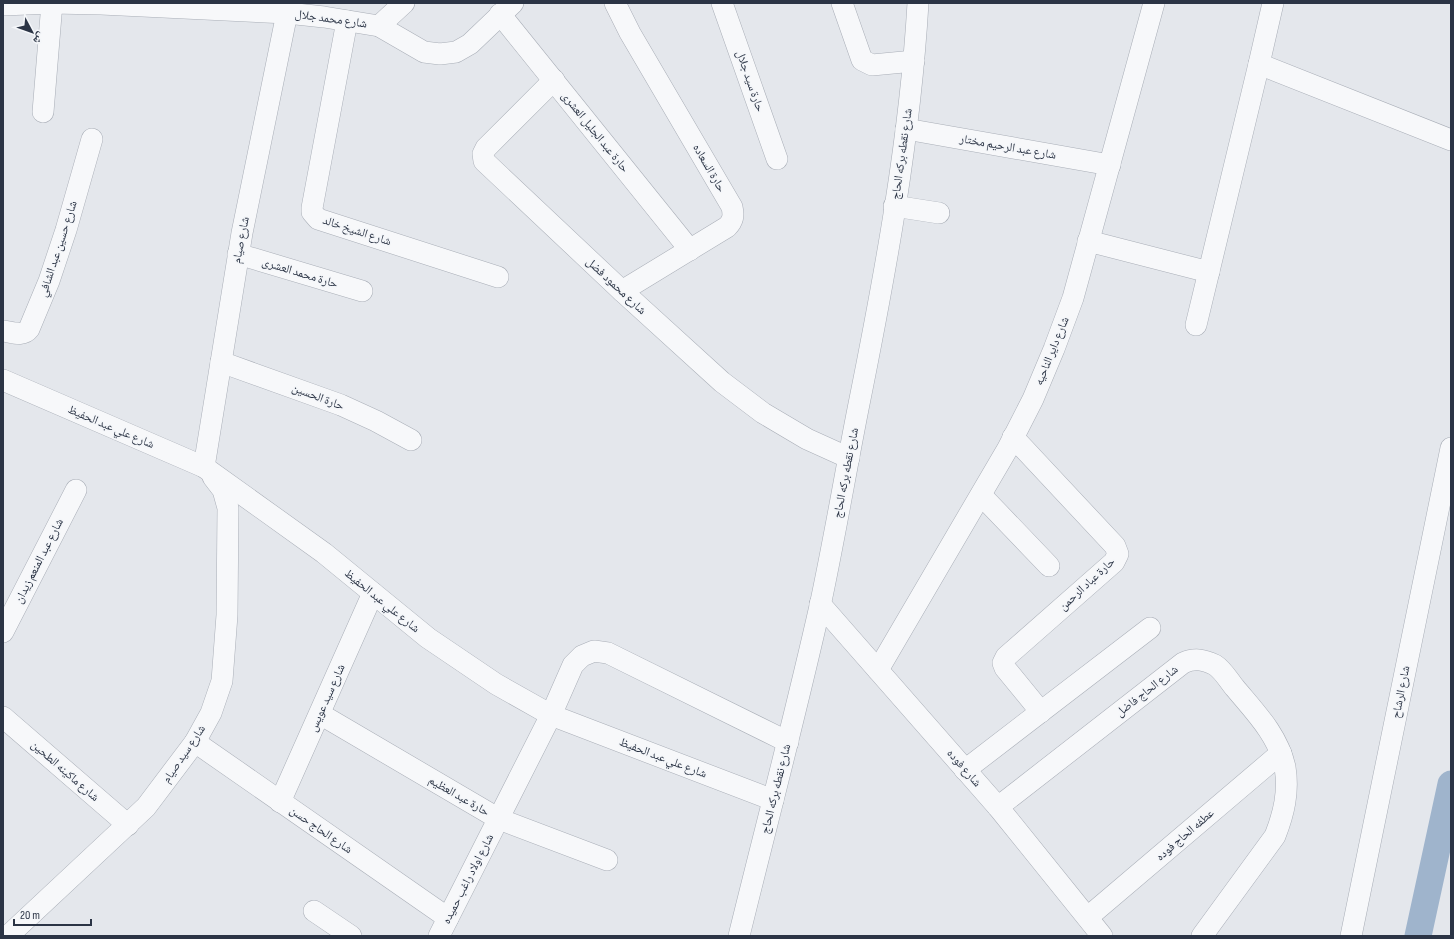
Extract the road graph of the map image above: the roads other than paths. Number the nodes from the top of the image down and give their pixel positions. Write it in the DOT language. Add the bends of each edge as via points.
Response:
graph roads {
  1 [pos="52,3"];
  2 [pos="404,3"];
  3 [pos="615,3"];
  4 [pos="722,3"];
  5 [pos="842,3"];
  6 [pos="918,3"];
  7 [pos="1154,3"];
  8 [pos="1273,3"];
  9 [pos="149,4"];
  10 [pos="3,5"];
  11 [pos="507,9"];
  12 [pos="326,10"];
  13 [pos="287,14"];
  14 [pos="347,21"];
  15 [pos="379,26"];
  16 [pos="914,61"];
  17 [pos="1259,64"];
  18 [pos="554,80"];
  19 [pos="43,112"];
  20 [pos="906,129"];
  21 [pos="92,139"];
  22 [pos="1451,140"];
  23 [pos="777,159"];
  24 [pos="1110,165"];
  25 [pos="894,206"];
  26 [pos="939,213"];
  27 [pos="1088,241"];
  28 [pos="690,250"];
  29 [pos="238,254"];
  30 [pos="1209,272"];
  31 [pos="498,277"];
  32 [pos="362,291"];
  33 [pos="622,291"];
  34 [pos="1196,326"];
  35 [pos="3,331"];
  36 [pos="221,362"];
  37 [pos="3,380"];
  38 [pos="1013,437"];
  39 [pos="411,440"];
  40 [pos="1451,448"];
  41 [pos="849,458"];
  42 [pos="204,467"];
  43 [pos="76,490"];
  44 [pos="981,495"];
  45 [pos="1049,566"];
  46 [pos="373,593"];
  47 [pos="820,604"];
  48 [pos="1150,628"];
  49 [pos="3,632"];
  50 [pos="878,670"];
  51 [pos="1041,712"];
  52 [pos="320,714"];
  53 [pos="551,715"];
  54 [pos="3,717"];
  55 [pos="195,742"];
  56 [pos="788,742"];
  57 [pos="1281,752"];
  58 [pos="965,770"];
  59 [pos="773,800"];
  60 [pos="280,802"];
  61 [pos="998,807"];
  62 [pos="499,819"];
  63 [pos="128,825"];
  64 [pos="607,860"];
  65 [pos="314,911"];
  66 [pos="1088,917"];
  67 [pos="443,927"];
  68 [pos="8,936"];
  69 [pos="351,936"];
  70 [pos="739,936"];
  71 [pos="1102,936"];
  72 [pos="1202,936"];
  73 [pos="1351,936"];
  1 -- 9 [label="street, شارع محمد جلال"];
  1 -- 10 [label="street, شارع محمد جلال"];
  1 -- 19 [label="street"];
  2 -- 15 [label="street"];
  3 -- 28 [label="street, حارة السعاده" via="732,207 732,222"];
  4 -- 23 [label="street, حارة سيد جلال"];
  5 -- 16 [label="street" via="862,60 872,65"];
  6 -- 16 [label="street, شارع نقطه بركه الحاج"];
  7 -- 24 [label="street, شارع داير الناحيه"];
  8 -- 17 [label="street"];
  9 -- 13 [label="street, شارع محمد جلال"];
  11 -- 15 [label="street, شارع محمد جلال" via="470,44 456,52 424,52"];
  11 -- 18 [label="street, حارة عبد الجليل العشرى"];
  12 -- 13 [label="street, شارع محمد جلال"];
  12 -- 14 [label="street, شارع محمد جلال"];
  13 -- 29 [label="street, شارع صيام"];
  14 -- 15 [label="street, شارع محمد جلال"];
  14 -- 31 [label="street, شارع الشيخ خالد" via="312,212 318,218"];
  16 -- 20 [label="street, شارع نقطه بركه الحاج"];
  17 -- 22 [label="street"];
  17 -- 30 [label="street"];
  18 -- 28 [label="street, حارة عبد الجليل العشرى"];
  18 -- 33 [label="street, شارع محمود فضل" via="486,148 483,154 484,161"];
  20 -- 24 [label="street, شارع عبد الرحيم مختار"];
  20 -- 25 [label="street, شارع نقطه بركه الحاج"];
  21 -- 35 [label="street, شارع حسين عبد الشافي" via="66,230 29,329 27,333 22,334"];
  24 -- 27 [label="street, شارع داير الناحيه"];
  25 -- 26 [label="street"];
  25 -- 41 [label="street, شارع نقطه بركه الحاج" via="880,296"];
  27 -- 30 [label="street"];
  27 -- 38 [label="street, شارع داير الناحيه" via="1073,298 1054,349 1033,399"];
  28 -- 33 [label="street, حارة السعاده"];
  29 -- 32 [label="street, حارة محمد العشرى"];
  29 -- 36 [label="street, شارع صيام"];
  30 -- 34 [label="street"];
  33 -- 41 [label="street, شارع محمود فضل" via="722,382 763,413 807,439"];
  36 -- 39 [label="street, حارة الحسين" via="341,405"];
  36 -- 42 [label="street, شارع صيام"];
  37 -- 42 [label="street, شارع علي عبد الحفيظ"];
  38 -- 44 [label="street, شارع داير الناحيه"];
  38 -- 51 [label="street, حارة عباد الرحمن" via="1115,546 1118,554 1114,562 1006,657 1003,663"];
  40 -- 73 [label="street, شارع الرشاح"];
  41 -- 47 [label="street, شارع نقطه بركه الحاج"];
  42 -- 46 [label="street, شارع علي عبد الحفيظ" via="324,553"];
  42 -- 55 [label="street, شارع سيد صيام" via="223,490 228,508 227,615 222,681 211,713"];
  43 -- 49 [label="street, شارع عبد المنعم زيدان"];
  44 -- 45 [label="street"];
  44 -- 50 [label="street, شارع داير الناحيه"];
  46 -- 52 [label="street, شارع سيد عويس"];
  46 -- 53 [label="street, شارع علي عبد الحفيظ" via="428,638 496,684"];
  47 -- 50 [label="street, شارع فوده"];
  47 -- 56 [label="street, شارع نقطه بركه الحاج"];
  48 -- 51 [label="street"];
  50 -- 58 [label="street, شارع فوده"];
  51 -- 58 [label="street"];
  52 -- 60 [label="street, شارع سيد عويس"];
  52 -- 62 [label="street, حارة عبد العظيم"];
  53 -- 56 [label="street, شارع اولاد راغب حميده" via="573,665 582,656 594,652 608,653"];
  53 -- 59 [label="street, شارع علي عبد الحفيظ"];
  53 -- 62 [label="street, شارع اولاد راغب حميده"];
  54 -- 63 [label="street, شارع ماكينه الطحين"];
  55 -- 60 [label="street, شارع الحاج حسن"];
  55 -- 63 [label="street, شارع سيد صيام" via="146,808"];
  56 -- 59 [label="street, شارع نقطه بركه الحاج"];
  57 -- 61 [label="street, شارع الحاج فاضل" via="1263,721 1222,672 1208,662 1191,659"];
  57 -- 66 [label="street, عطفه الحاج فوده"];
  57 -- 72 [label="street" via="1287,785 1282,820 1275,836"];
  58 -- 61 [label="street, شارع فوده"];
  59 -- 70 [label="street, شارع نقطه بركه الحاج"];
  60 -- 67 [label="street, شارع الحاج حسن"];
  61 -- 66 [label="street, شارع فوده"];
  62 -- 64 [label="street, حارة عبد العظيم"];
  62 -- 67 [label="street, شارع اولاد راغب حميده"];
  63 -- 68 [label="street, شارع سيد صيام"];
  65 -- 69 [label="street"];
  66 -- 71 [label="street, شارع فوده"];
}
